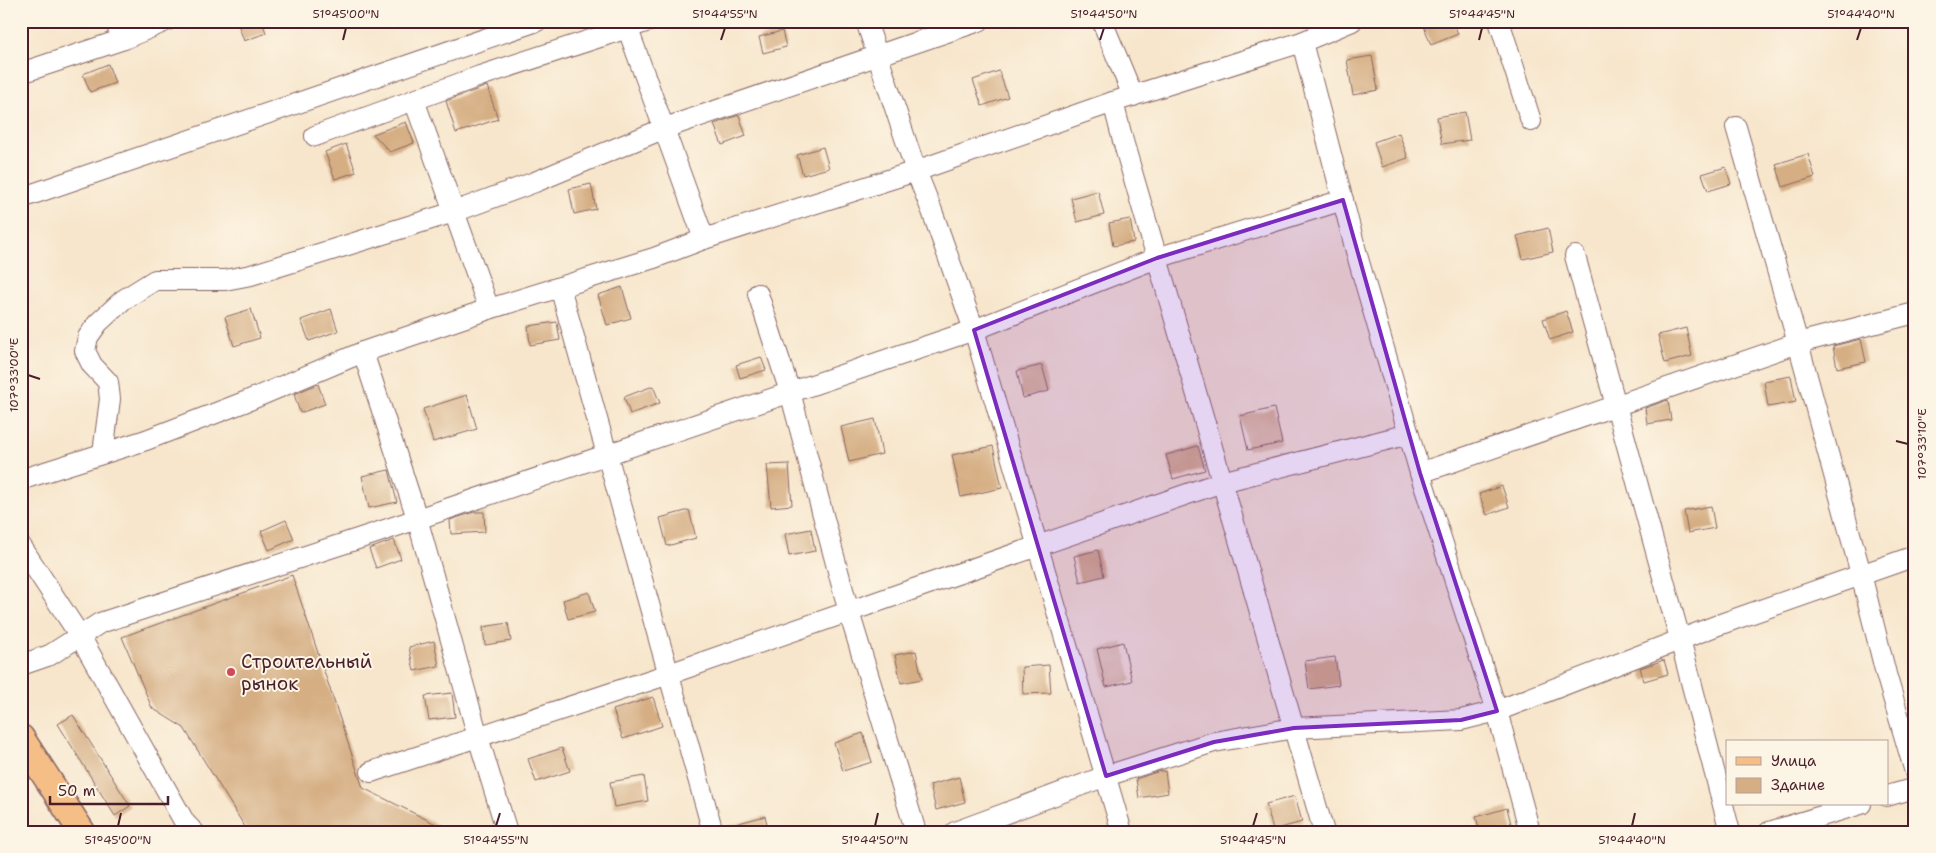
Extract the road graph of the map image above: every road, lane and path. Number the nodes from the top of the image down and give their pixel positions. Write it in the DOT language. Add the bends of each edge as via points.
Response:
graph roads {
  1 [pos="166,21"];
  2 [pos="537,21"];
  3 [pos="649,21"];
  4 [pos="866,21"];
  5 [pos="979,21"];
  6 [pos="1102,21"];
  7 [pos="1352,21"];
  8 [pos="1499,21"];
  9 [pos="626,24"];
  10 [pos="119,30"];
  11 [pos="1302,42"];
  12 [pos="878,55"];
  13 [pos="21,73"];
  14 [pos="1133,96"];
  15 [pos="414,100"];
  16 [pos="1113,102"];
  17 [pos="1531,121"];
  18 [pos="1736,126"];
  19 [pos="664,128"];
  20 [pos="315,136"];
  21 [pos="916,171"];
  22 [pos="21,198"];
  23 [pos="1343,200"];
  24 [pos="454,212"];
  25 [pos="704,239"];
  26 [pos="1575,256"];
  27 [pos="1157,258"];
  28 [pos="560,287"];
  29 [pos="758,294"];
  30 [pos="489,309"];
  31 [pos="1915,313"];
  32 [pos="974,330"];
  33 [pos="1798,343"];
  34 [pos="364,352"];
  35 [pos="790,392"];
  36 [pos="1615,406"];
  37 [pos="1409,434"];
  38 [pos="103,453"];
  39 [pos="607,453"];
  40 [pos="1420,473"];
  41 [pos="1222,482"];
  42 [pos="21,483"];
  43 [pos="417,518"];
  44 [pos="21,546"];
  45 [pos="1038,546"];
  46 [pos="1915,556"];
  47 [pos="1861,574"];
  48 [pos="849,612"];
  49 [pos="80,636"];
  50 [pos="1680,639"];
  51 [pos="21,665"];
  52 [pos="669,674"];
  53 [pos="1497,711"];
  54 [pos="1294,728"];
  55 [pos="478,737"];
  56 [pos="21,738"];
  57 [pos="371,772"];
  58 [pos="1915,772"];
  59 [pos="1106,776"];
  60 [pos="1915,788"];
  61 [pos="1888,796"];
  62 [pos="1854,806"];
  63 [pos="184,829"];
  64 [pos="82,832"];
  65 [pos="507,832"];
  66 [pos="713,832"];
  67 [pos="916,832"];
  68 [pos="955,832"];
  69 [pos="1122,832"];
  70 [pos="1324,832"];
  71 [pos="1530,832"];
  72 [pos="1730,832"];
  73 [pos="1769,832"];
  1 -- 10 [label="street"];
  2 -- 22 [label="street"];
  3 -- 9 [label="street"];
  4 -- 12 [label="street"];
  5 -- 12 [label="street"];
  6 -- 14 [label="street"];
  7 -- 11 [label="street"];
  8 -- 17 [label="street"];
  9 -- 15 [label="street"];
  9 -- 19 [label="street"];
  10 -- 13 [label="street"];
  11 -- 14 [label="street"];
  11 -- 23 [label="street"];
  12 -- 19 [label="street"];
  12 -- 21 [label="street"];
  14 -- 16 [label="street"];
  15 -- 20 [label="street"];
  15 -- 24 [label="street"];
  16 -- 21 [label="street"];
  16 -- 27 [label="street"];
  18 -- 33 [label="street"];
  19 -- 24 [label="street"];
  19 -- 25 [label="street"];
  21 -- 25 [label="street"];
  21 -- 32 [label="street"];
  23 -- 27 [label="street"];
  23 -- 37 [label="street"];
  24 -- 30 [label="street"];
  24 -- 38 [label="street" via="251,275 225,280 155,280 123,300 98,323 88,337 84,351 108,382 110,399"];
  25 -- 28 [label="street"];
  26 -- 36 [label="street"];
  27 -- 32 [label="street"];
  27 -- 41 [label="street"];
  28 -- 30 [label="street"];
  28 -- 39 [label="street"];
  29 -- 35 [label="street"];
  30 -- 34 [label="street"];
  31 -- 33 [label="street"];
  32 -- 35 [label="street"];
  32 -- 45 [label="street"];
  33 -- 36 [label="street"];
  33 -- 47 [label="street"];
  34 -- 38 [label="street" via="247,401"];
  34 -- 43 [label="street"];
  35 -- 39 [label="street"];
  35 -- 48 [label="street"];
  36 -- 40 [label="street"];
  36 -- 50 [label="street"];
  37 -- 40 [label="street"];
  37 -- 41 [label="street"];
  38 -- 42 [label="street" via="23,479"];
  39 -- 43 [label="street"];
  39 -- 52 [label="street"];
  40 -- 53 [label="street"];
  41 -- 45 [label="street"];
  41 -- 54 [label="street"];
  43 -- 49 [label="street" via="100,623"];
  43 -- 55 [label="street"];
  44 -- 49 [label="street"];
  45 -- 48 [label="street"];
  45 -- 59 [label="street"];
  46 -- 47 [label="street"];
  47 -- 50 [label="street"];
  47 -- 58 [label="street"];
  48 -- 52 [label="street"];
  48 -- 67 [label="street"];
  49 -- 51 [label="street" via="50,655"];
  49 -- 63 [label="street"];
  50 -- 53 [label="street"];
  50 -- 72 [label="street"];
  52 -- 55 [label="street"];
  52 -- 66 [label="street"];
  53 -- 54 [label="street" via="1461,720"];
  53 -- 71 [label="street"];
  54 -- 59 [label="street" via="1214,742"];
  54 -- 70 [label="street"];
  55 -- 57 [label="street"];
  55 -- 65 [label="street"];
  56 -- 64 [label="main road"];
  59 -- 68 [label="street"];
  59 -- 69 [label="street"];
  60 -- 61 [label="street"];
  62 -- 73 [label="street"];
}
